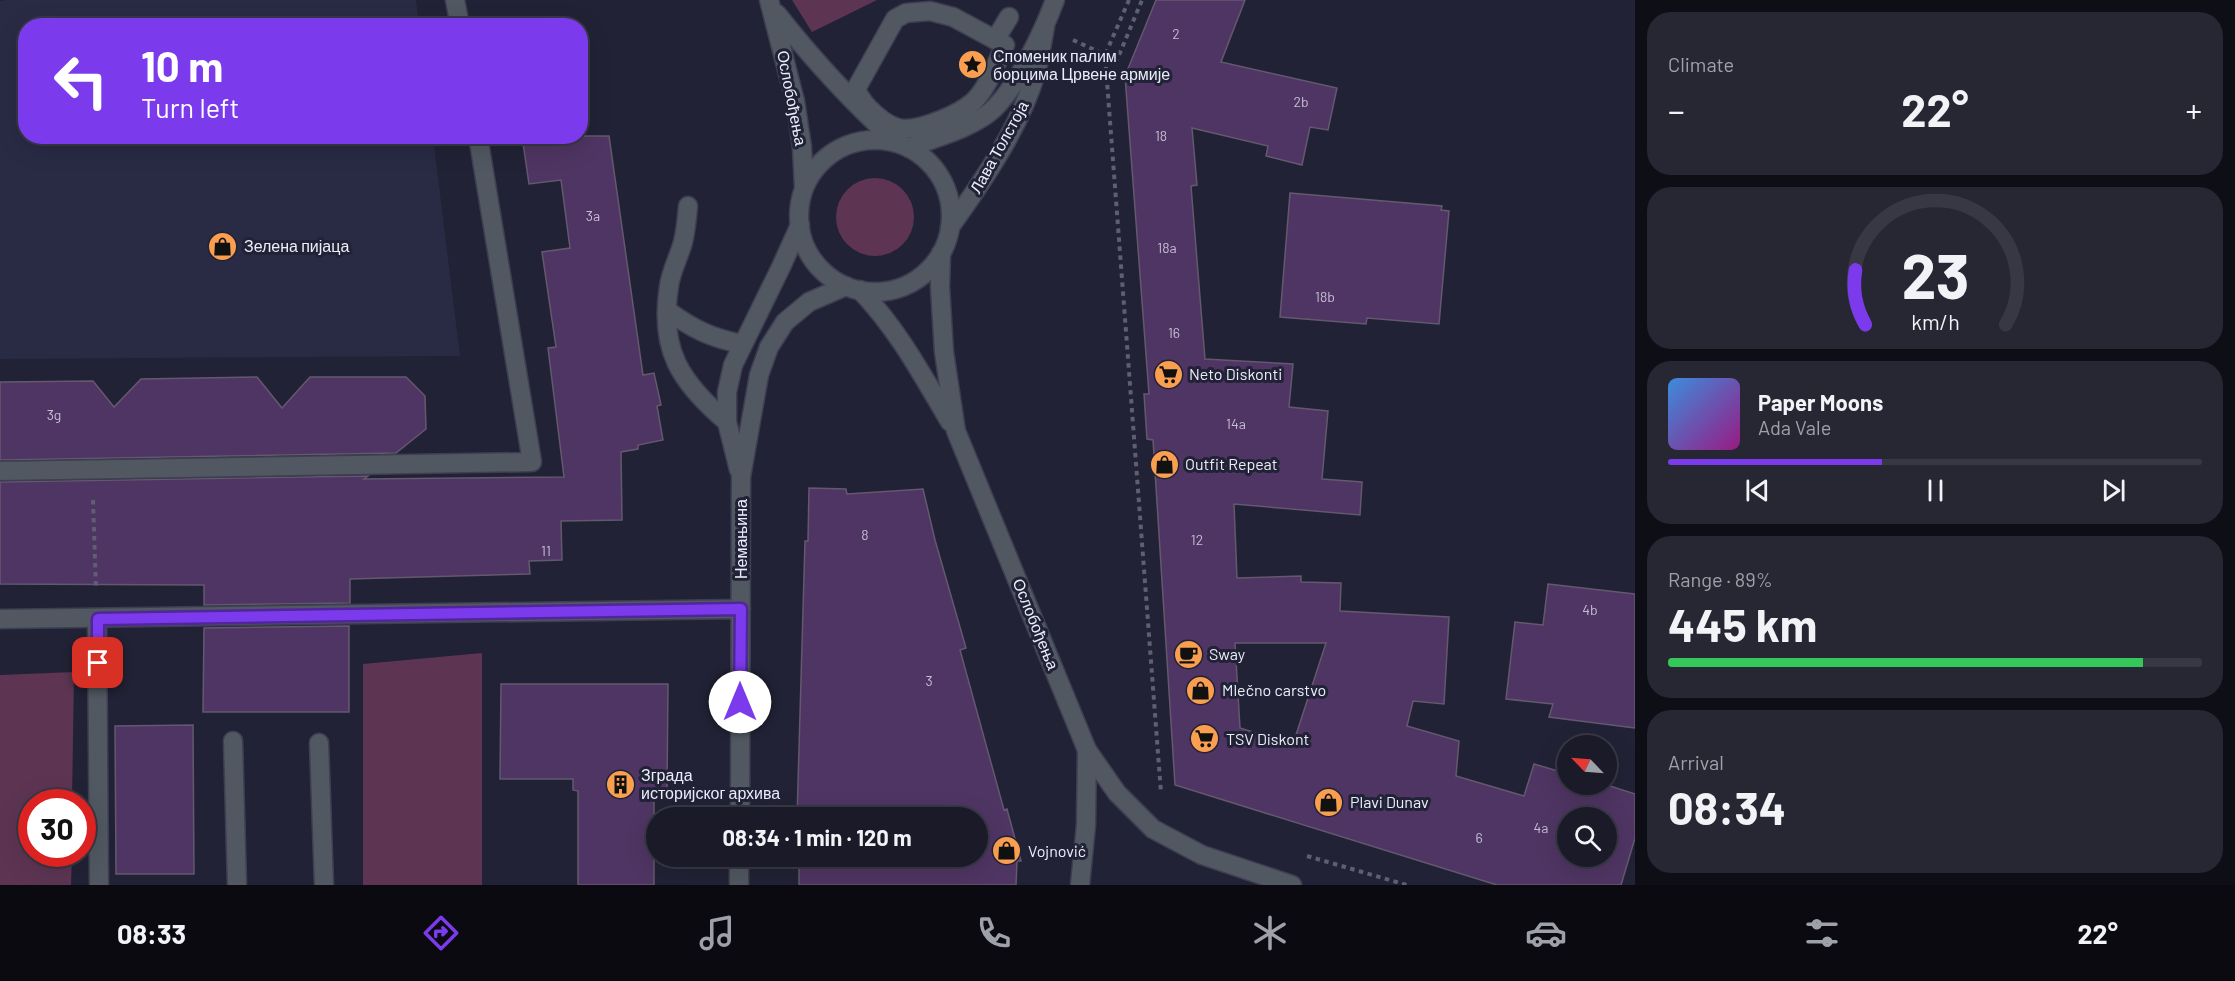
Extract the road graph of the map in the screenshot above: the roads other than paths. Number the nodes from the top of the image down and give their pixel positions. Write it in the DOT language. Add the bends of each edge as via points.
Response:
graph roads {
  1 [pos="455,0"];
  2 [pos="1055,0"];
  3 [pos="771,4"];
  4 [pos="1010,16"];
  5 [pos="458,18"];
  6 [pos="1045,27"];
  7 [pos="995,40"];
  8 [pos="479,144"];
  9 [pos="903,145"];
  10 [pos="804,190"];
  11 [pos="688,206"];
  12 [pos="800,225"];
  13 [pos="950,227"];
  14 [pos="941,253"];
  15 [pos="853,288"];
  16 [pos="668,311"];
  17 [pos="742,344"];
  18 [pos="727,422"];
  19 [pos="956,431"];
  20 [pos="0,471"];
  21 [pos="741,477"];
  22 [pos="741,609"];
  23 [pos="0,619"];
  24 [pos="98,619"];
  25 [pos="233,741"];
  26 [pos="319,743"];
  27 [pos="1087,750"];
  28 [pos="740,807"];
  29 [pos="739,867"];
  30 [pos="99,885"];
  31 [pos="237,885"];
  32 [pos="324,885"];
  33 [pos="739,885"];
  34 [pos="1080,885"];
  35 [pos="1292,885"];
  1 -- 5 [label="street"];
  2 -- 6 [label="street, Лава Толстоја"];
  3 -- 9 [label="street, Ослобођења" via="833,82"];
  3 -- 10 [label="street, Ослобођења" via="795,101"];
  4 -- 7 [label="street"];
  6 -- 9 [label="street, Лава Толстоја" via="1010,91 991,111 971,124"];
  6 -- 13 [label="street, Лава Толстоја" via="1024,107 981,184"];
  7 -- 7 [label="street" via="1005,45 980,94 959,112 943,119 905,129 891,126 859,97 856,89 889,29 895,19 906,13 930,11 953,17"];
  8 -- 20 [label="street" via="532,462"];
  9 -- 10 [label="street" via="869,140 841,147 818,165"];
  9 -- 13 [label="street" via="921,155 939,175 949,200"];
  10 -- 12 [label="street"];
  11 -- 16 [label="street" via="669,286"];
  12 -- 15 [label="street" via="811,257 827,274"];
  12 -- 17 [label="street"];
  13 -- 14 [label="street"];
  14 -- 15 [label="street" via="924,274 906,284 887,291"];
  14 -- 19 [label="street, Ослобођења" via="944,352"];
  15 -- 19 [label="street" via="899,336"];
  15 -- 21 [label="street" via="809,302 785,322 769,346 759,375"];
  16 -- 17 [label="street" via="692,329"];
  16 -- 18 [label="street" via="669,348 685,381"];
  17 -- 18 [label="street" via="727,392"];
  18 -- 21 [label="street"];
  19 -- 27 [label="street, Ослобођења"];
  21 -- 22 [label="street, Немањина"];
  22 -- 24 [label="street"];
  22 -- 28 [label="street, Немањина"];
  23 -- 24 [label="street"];
  24 -- 30 [label="street"];
  25 -- 31 [label="street"];
  26 -- 32 [label="street"];
  27 -- 34 [label="street"];
  27 -- 35 [label="street, Ослобођења" via="1117,794 1153,830 1202,855"];
  29 -- 33 [label="street"];
}
